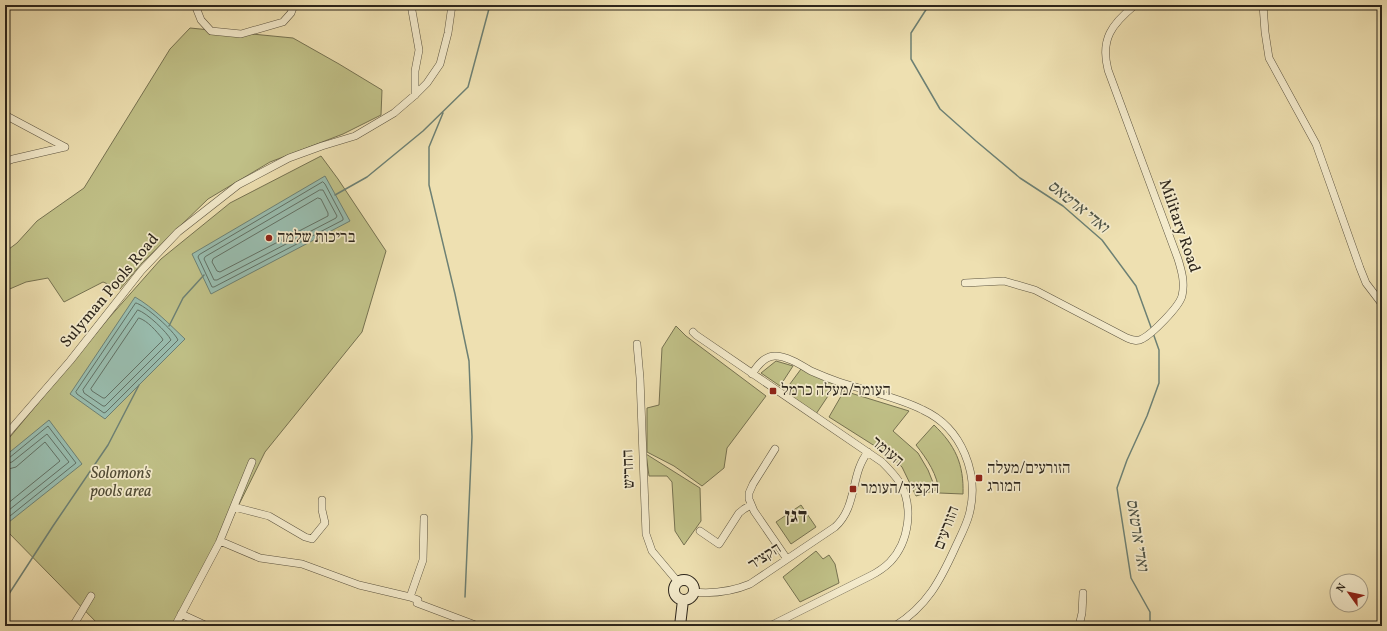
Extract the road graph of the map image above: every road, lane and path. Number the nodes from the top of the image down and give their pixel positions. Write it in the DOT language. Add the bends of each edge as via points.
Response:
graph roads {
  1 [pos="195,5"];
  2 [pos="294,5"];
  3 [pos="411,5"];
  4 [pos="452,5"];
  5 [pos="1135,5"];
  6 [pos="1263,5"];
  7 [pos="415,95"];
  8 [pos="5,115"];
  9 [pos="5,162"];
  10 [pos="965,283"];
  11 [pos="1382,304"];
  12 [pos="693,332"];
  13 [pos="637,344"];
  14 [pos="752,374"];
  15 [pos="5,436"];
  16 [pos="775,449"];
  17 [pos="868,452"];
  18 [pos="252,462"];
  19 [pos="322,500"];
  20 [pos="751,505"];
  21 [pos="234,507"];
  22 [pos="424,518"];
  23 [pos="700,531"];
  24 [pos="220,541"];
  25 [pos="787,559"];
  26 [pos="678,582"];
  27 [pos="693,592"];
  28 [pos="1084,593"];
  29 [pos="92,596"];
  30 [pos="410,597"];
  31 [pos="683,600"];
  32 [pos="181,614"];
  33 [pos="905,620"];
  34 [pos="73,626"];
  35 [pos="175,626"];
  36 [pos="207,626"];
  37 [pos="478,626"];
  38 [pos="680,626"];
  39 [pos="770,626"];
  40 [pos="895,626"];
  41 [pos="910,626"];
  42 [pos="1079,626"];
  1 -- 2 [label="street" via="201,20 211,31 241,34 283,22"];
  3 -- 7 [label="street" via="419,50 415,71"];
  4 -- 7 [label="street, Sulyman Pools Road" via="440,64"];
  5 -- 10 [label="street, Military Road" via="1111,29 1105,48 1105,59 1183,275 1184,288 1181,298 1167,318 1136,341 1035,290 1004,281"];
  6 -- 11 [label="street" via="1264,32 1269,58 1316,144 1366,283"];
  7 -- 15 [label="street, Sulyman Pools Road" via="394,113 355,136 289,158 238,185 178,232 141,271 70,361"];
  8 -- 9 [label="street" via="65,147"];
  12 -- 14 [label="street, העומר"];
  13 -- 26 [label="street, החריש" via="645,531 652,551"];
  14 -- 17 [label="street, העומר"];
  14 -- 33 [label="street, הזורעים" via="766,359 773,356 782,357 827,377 924,410 949,429 958,441 968,462 972,484 969,515 938,583 921,606"];
  16 -- 20 [label="street" via="751,487"];
  17 -- 25 [label="street, הקציר" via="860,465 849,506 843,518 832,529"];
  17 -- 39 [label="street, העומר" via="893,472 906,497 907,525 898,550 881,570"];
  18 -- 21 [label="street"];
  19 -- 21 [label="street" via="325,523 312,539 305,538 269,516"];
  20 -- 23 [label="street" via="739,512 719,544"];
  20 -- 25 [label="street"];
  21 -- 24 [label="street"];
  22 -- 30 [label="street" via="423,560"];
  24 -- 30 [label="street" via="260,558 302,564 359,585"];
  24 -- 32 [label="street"];
  25 -- 27 [label="street, הקציר" via="756,580 737,589 715,593"];
  26 -- 27 [label="street" via="689,582 693,586"];
  26 -- 31 [label="street" via="674,594"];
  27 -- 31 [label="street" via="689,599"];
  28 -- 42 [label="street"];
  29 -- 34 [label="street"];
  30 -- 37 [label="street" via="418,600 417,603"];
  31 -- 38 [label="street"];
  32 -- 35 [label="street"];
  32 -- 36 [label="street"];
  33 -- 40 [label="street, הזורעים"];
  33 -- 41 [label="street"];
}
